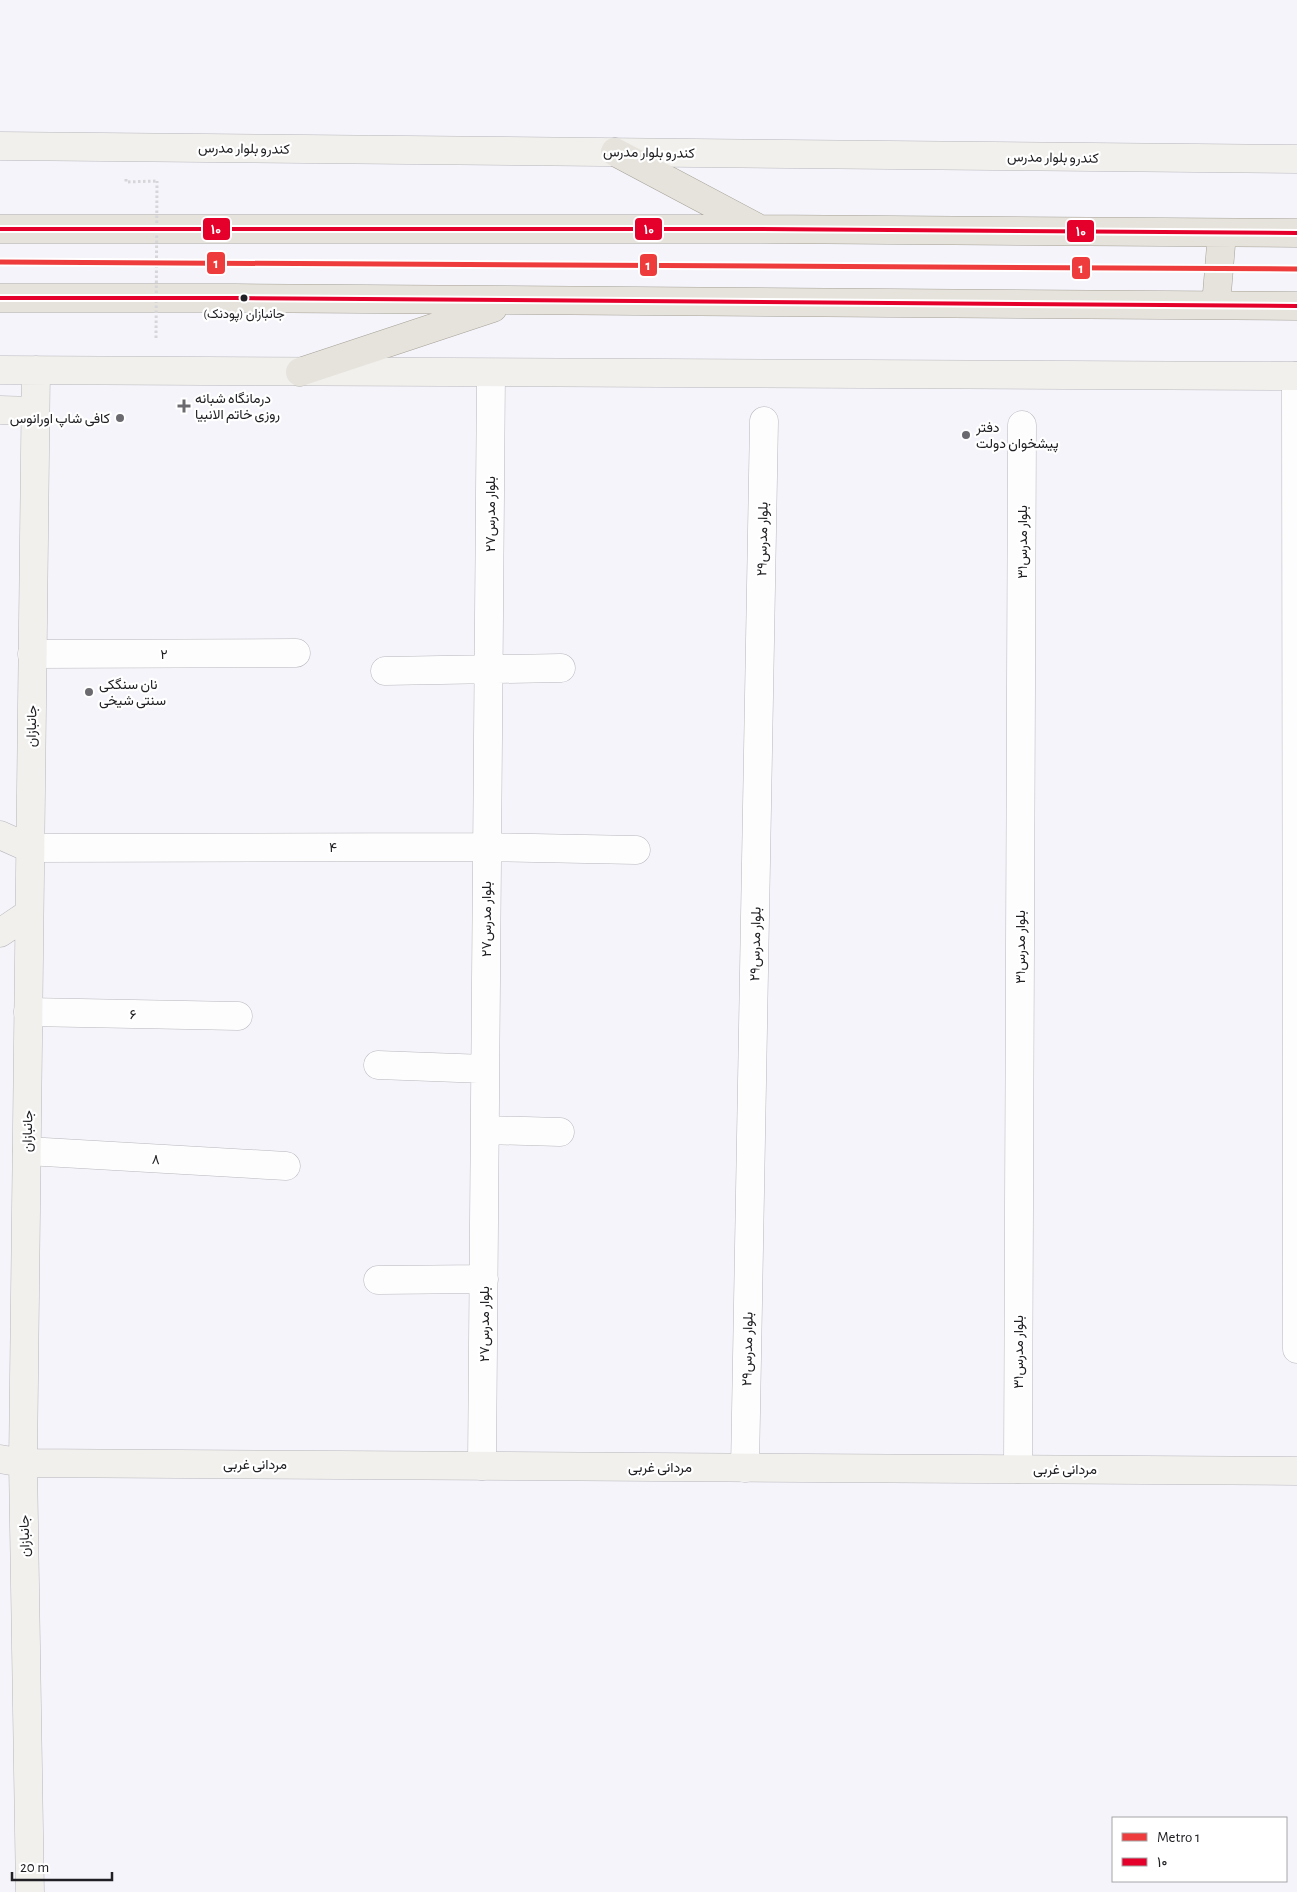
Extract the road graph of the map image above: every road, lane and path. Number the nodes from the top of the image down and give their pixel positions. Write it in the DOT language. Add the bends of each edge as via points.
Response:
graph roads {
  1 [pos="0,146"];
  2 [pos="615,152"];
  3 [pos="1297,159"];
  4 [pos="157,181"];
  5 [pos="0,229"];
  6 [pos="762,229"];
  7 [pos="1222,233"];
  8 [pos="1297,233"];
  9 [pos="0,298"];
  10 [pos="515,301"];
  11 [pos="1216,305"];
  12 [pos="1297,306"];
  13 [pos="156,338"];
  14 [pos="0,370"];
  15 [pos="36,370"];
  16 [pos="300,372"];
  17 [pos="491,373"];
  18 [pos="1297,376"];
  19 [pos="0,410"];
  20 [pos="35,411"];
  21 [pos="764,421"];
  22 [pos="1022,425"];
  23 [pos="296,653"];
  24 [pos="32,654"];
  25 [pos="561,668"];
  26 [pos="489,670"];
  27 [pos="385,672"];
  28 [pos="0,834"];
  29 [pos="487,847"];
  30 [pos="29,848"];
  31 [pos="636,850"];
  32 [pos="28,914"];
  33 [pos="0,933"];
  34 [pos="28,1012"];
  35 [pos="238,1016"];
  36 [pos="378,1065"];
  37 [pos="485,1068"];
  38 [pos="485,1130"];
  39 [pos="560,1132"];
  40 [pos="27,1151"];
  41 [pos="286,1166"];
  42 [pos="484,1279"];
  43 [pos="378,1280"];
  44 [pos="1297,1349"];
  45 [pos="11,1461"];
  46 [pos="482,1466"];
  47 [pos="745,1468"];
  48 [pos="1018,1469"];
  49 [pos="1297,1471"];
  50 [pos="30,1892"];
  1 -- 2 [label="street, کندرو بلوار مدرس"];
  2 -- 3 [label="street, کندرو بلوار مدرس"];
  2 -- 6 [label="main road"];
  4 -- 13 [label="path, bridge"];
  5 -- 6 [label="main road"];
  6 -- 7 [label="main road"];
  7 -- 8 [label="main road"];
  7 -- 11 [label="main road"];
  9 -- 10 [label="main road"];
  10 -- 11 [label="main road"];
  10 -- 16 [label="main road"];
  11 -- 12 [label="main road"];
  14 -- 15 [label="street"];
  15 -- 16 [label="street"];
  15 -- 20 [label="street, جانبازان"];
  16 -- 17 [label="street"];
  17 -- 18 [label="street"];
  17 -- 26 [label="street, بلوار مدرس۲۷"];
  18 -- 44 [label="street"];
  19 -- 20 [label="street"];
  20 -- 24 [label="street, جانبازان"];
  21 -- 47 [label="street, ۲۹بلوار مدرس"];
  22 -- 48 [label="street, بلوار مدرس۳۱"];
  23 -- 24 [label="street, ۲"];
  24 -- 30 [label="street, جانبازان"];
  25 -- 26 [label="street"];
  26 -- 27 [label="street"];
  26 -- 29 [label="street, بلوار مدرس۲۷"];
  28 -- 30 [label="street"];
  29 -- 30 [label="street, ۴"];
  29 -- 31 [label="street, ۴"];
  29 -- 37 [label="street, بلوار مدرس۲۷"];
  30 -- 32 [label="street, جانبازان"];
  32 -- 33 [label="street"];
  32 -- 34 [label="street, جانبازان"];
  34 -- 35 [label="street, ۶"];
  34 -- 40 [label="street, جانبازان"];
  36 -- 37 [label="street"];
  37 -- 38 [label="street, بلوار مدرس۲۷"];
  38 -- 39 [label="street"];
  38 -- 42 [label="street, بلوار مدرس۲۷"];
  40 -- 41 [label="street, ۸"];
  40 -- 45 [label="street, جانبازان"];
  42 -- 43 [label="street"];
  42 -- 46 [label="street, بلوار مدرس۲۷"];
  45 -- 46 [label="street, مردانی غربی"];
  45 -- 50 [label="street, جانبازان"];
  46 -- 47 [label="street, مردانی غربی"];
  47 -- 48 [label="street, مردانی غربی"];
  48 -- 49 [label="street, مردانی غربی"];
}
